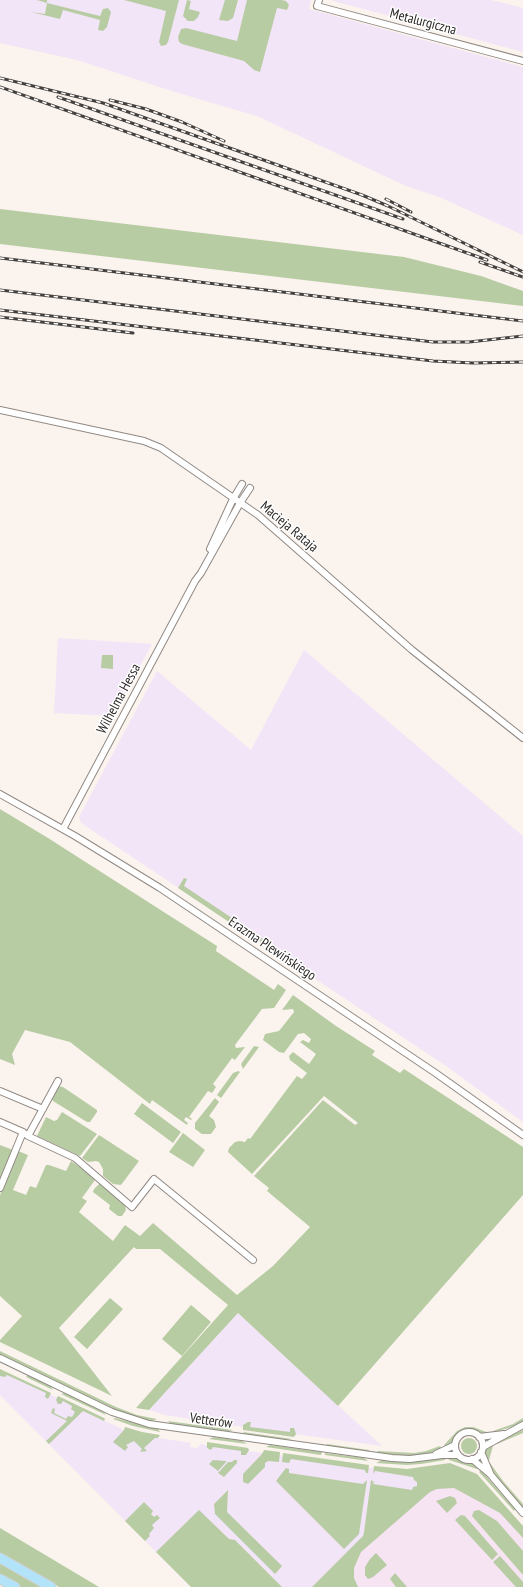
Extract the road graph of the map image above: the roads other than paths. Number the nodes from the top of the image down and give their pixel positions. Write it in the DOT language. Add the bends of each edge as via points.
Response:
graph roads {
  1 [pos="318,3"];
  2 [pos="523,61"];
  3 [pos="0,410"];
  4 [pos="242,484"];
  5 [pos="250,488"];
  6 [pos="233,498"];
  7 [pos="240,503"];
  8 [pos="195,581"];
  9 [pos="523,738"];
  10 [pos="0,794"];
  11 [pos="63,829"];
  12 [pos="58,1080"];
  13 [pos="0,1090"];
  14 [pos="43,1109"];
  15 [pos="0,1122"];
  16 [pos="25,1134"];
  17 [pos="523,1135"];
  18 [pos="0,1188"];
  19 [pos="252,1260"];
  20 [pos="0,1358"];
  21 [pos="523,1425"];
  22 [pos="506,1434"];
  23 [pos="479,1437"];
  24 [pos="455,1445"];
  25 [pos="482,1450"];
  26 [pos="458,1455"];
  27 [pos="432,1456"];
  28 [pos="472,1459"];
  29 [pos="490,1474"];
  30 [pos="523,1513"];
  31 [pos="0,1558"];
  32 [pos="0,1579"];
  33 [pos="15,1587"];
  34 [pos="51,1587"];
  1 -- 2 [label="street, Metalurgiczna"];
  3 -- 6 [label="street, Macieja Rataja" via="144,441 161,448"];
  4 -- 6 [label="street, Wilhelma Hessa"];
  5 -- 7 [label="street, Wilhelma Hessa"];
  6 -- 7 [label="street, Macieja Rataja"];
  6 -- 8 [label="street, Wilhelma Hessa"];
  7 -- 8 [label="street, Wilhelma Hessa"];
  7 -- 9 [label="street, Macieja Rataja" via="278,531 412,650"];
  8 -- 11 [label="street, Wilhelma Hessa"];
  10 -- 11 [label="street, Erazma Plewińskiego"];
  11 -- 17 [label="street, Erazma Plewińskiego" via="160,888 434,1072"];
  12 -- 14 [label="street"];
  13 -- 14 [label="street"];
  14 -- 16 [label="street"];
  15 -- 16 [label="street"];
  16 -- 18 [label="street"];
  16 -- 19 [label="street" via="75,1158 132,1207 154,1179"];
  20 -- 27 [label="street, Vetterów" via="112,1412 149,1424 392,1458 414,1459"];
  21 -- 22 [label="street"];
  22 -- 23 [label="street"];
  22 -- 25 [label="street"];
  23 -- 24 [label="street" via="472,1432 464,1433 458,1437"];
  23 -- 25 [label="street" via="482,1441"];
  24 -- 26 [label="street"];
  24 -- 27 [label="street, Vetterów"];
  25 -- 28 [label="street"];
  25 -- 29 [label="street"];
  26 -- 27 [label="street, Vetterów"];
  26 -- 28 [label="street" via="464,1459"];
  28 -- 29 [label="street"];
  29 -- 30 [label="street"];
  31 -- 34 [label="main road"];
  32 -- 33 [label="main road"];
}
